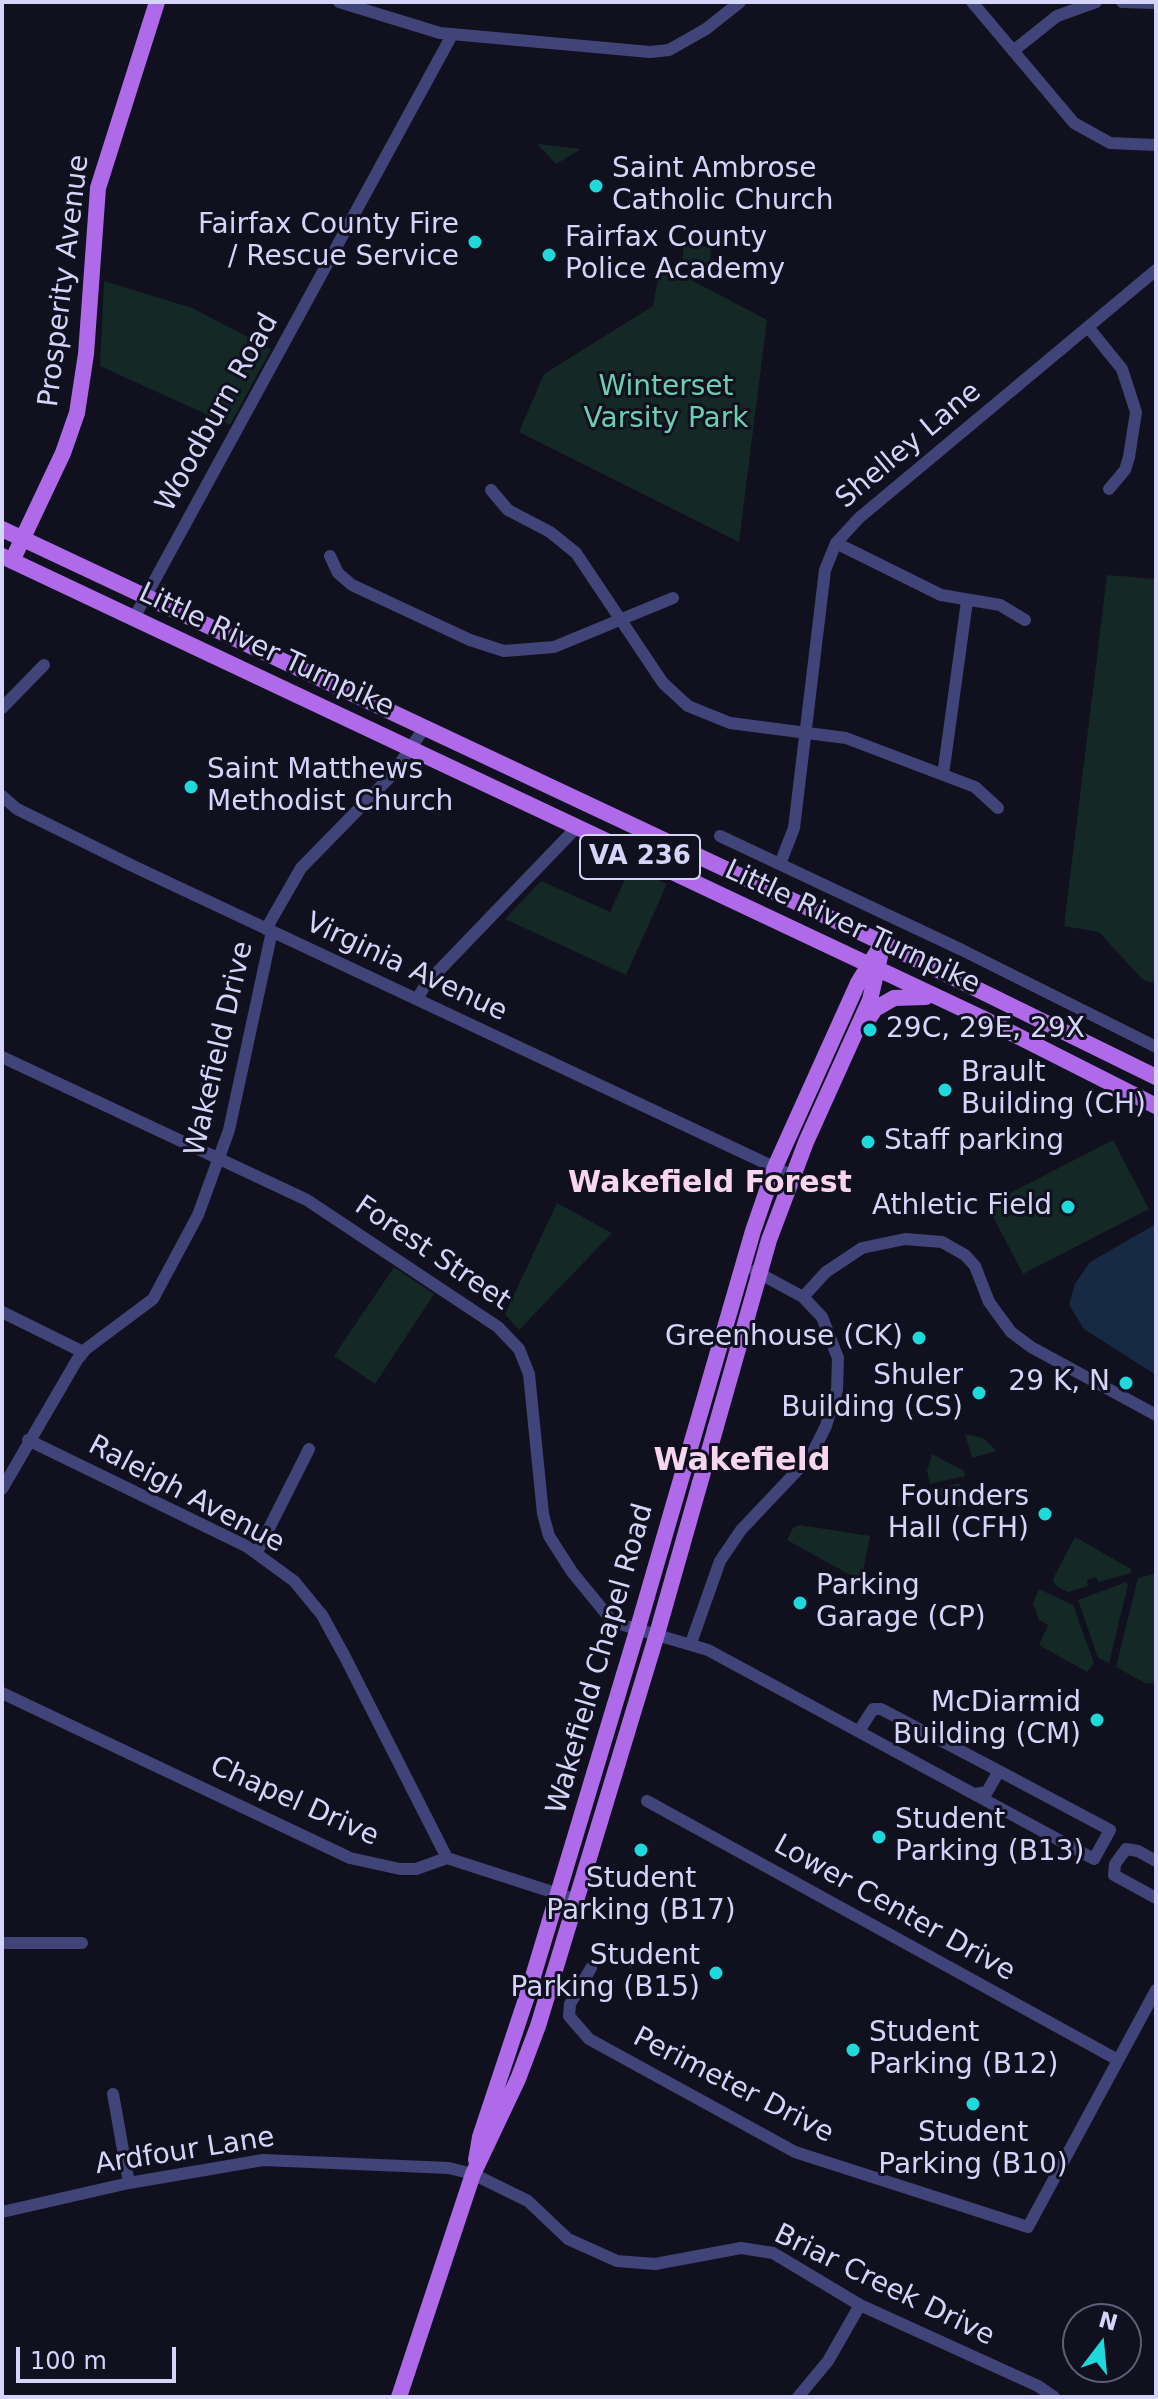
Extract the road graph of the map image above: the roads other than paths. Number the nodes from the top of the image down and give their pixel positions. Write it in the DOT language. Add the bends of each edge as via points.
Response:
graph roads {
  1 [pos="157,2"];
  2 [pos="339,2"];
  3 [pos="740,2"];
  4 [pos="972,2"];
  5 [pos="1096,2"];
  6 [pos="1122,2"];
  7 [pos="1156,3"];
  8 [pos="452,35"];
  9 [pos="1013,51"];
  10 [pos="1156,145"];
  11 [pos="1156,270"];
  12 [pos="1088,327"];
  13 [pos="1109,489"];
  14 [pos="491,490"];
  15 [pos="2,529"];
  16 [pos="23,539"];
  17 [pos="836,543"];
  18 [pos="330,556"];
  19 [pos="7,559"];
  20 [pos="145,595"];
  21 [pos="673,598"];
  22 [pos="967,601"];
  23 [pos="134,618"];
  24 [pos="621,619"];
  25 [pos="1025,620"];
  26 [pos="44,665"];
  27 [pos="2,708"];
  28 [pos="425,727"];
  29 [pos="806,732"];
  30 [pos="413,749"];
  31 [pos="943,775"];
  32 [pos="2,796"];
  33 [pos="998,808"];
  34 [pos="577,827"];
  35 [pos="720,836"];
  36 [pos="780,864"];
  37 [pos="895,918"];
  38 [pos="269,930"];
  39 [pos="883,943"];
  40 [pos="873,967"];
  41 [pos="417,999"];
  42 [pos="950,1003"];
  43 [pos="1156,1047"];
  44 [pos="847,1053"];
  45 [pos="2,1057"];
  46 [pos="1156,1077"];
  47 [pos="1156,1106"];
  48 [pos="220,1159"];
  49 [pos="775,1167"];
  50 [pos="793,1176"];
  51 [pos="742,1266"];
  52 [pos="760,1273"];
  53 [pos="803,1297"];
  54 [pos="2,1312"];
  55 [pos="83,1352"];
  56 [pos="1156,1415"];
  57 [pos="28,1440"];
  58 [pos="309,1449"];
  59 [pos="2,1489"];
  60 [pos="257,1552"];
  61 [pos="637,1631"];
  62 [pos="657,1634"];
  63 [pos="691,1643"];
  64 [pos="2,1693"];
  65 [pos="859,1731"];
  66 [pos="999,1771"];
  67 [pos="975,1794"];
  68 [pos="647,1801"];
  69 [pos="447,1858"];
  70 [pos="1156,1861"];
  71 [pos="558,1894"];
  72 [pos="1156,1898"];
  73 [pos="577,1900"];
  74 [pos="2,1943"];
  75 [pos="82,1943"];
  76 [pos="591,1968"];
  77 [pos="1156,1990"];
  78 [pos="1118,2060"];
  79 [pos="113,2094"];
  80 [pos="473,2174"];
  81 [pos="129,2183"];
  82 [pos="2,2212"];
  83 [pos="860,2305"];
  84 [pos="399,2397"];
  85 [pos="798,2397"];
  86 [pos="1054,2397"];
  1 -- 16 [label="main road, Prosperity Avenue" via="98,188 77,413"];
  2 -- 8 [label="street"];
  3 -- 8 [label="street" via="669,50 606,50"];
  4 -- 9 [label="street"];
  5 -- 9 [label="street" via="1057,16"];
  6 -- 7 [label="street"];
  8 -- 20 [label="street, Woodburn Road"];
  9 -- 10 [label="street" via="1085,132 1110,143"];
  11 -- 12 [label="street, Shelley Lane"];
  12 -- 13 [label="street" via="1122,369 1136,412 1125,470"];
  12 -- 17 [label="street, Shelley Lane" via="859,518"];
  14 -- 24 [label="street" via="508,510 565,543"];
  15 -- 16 [label="main road, Little River Turnpike / VA 236"];
  16 -- 19 [label="main road, Prosperity Avenue"];
  16 -- 20 [label="main road, Little River Turnpike / VA 236"];
  17 -- 22 [label="street" via="941,595"];
  17 -- 29 [label="street, Shelley Lane" via="825,570"];
  18 -- 24 [label="street" via="352,585 504,651 554,647"];
  19 -- 23 [label="main road, Little River Turnpike / VA 236"];
  20 -- 23 [label="street, Woodburn Road"];
  20 -- 28 [label="main road, Little River Turnpike / VA 236"];
  21 -- 24 [label="street"];
  22 -- 25 [label="street" via="1000,605"];
  22 -- 31 [label="street"];
  23 -- 30 [label="main road, Little River Turnpike / VA 236"];
  24 -- 29 [label="street" via="663,683 688,706 730,723"];
  26 -- 27 [label="street"];
  28 -- 30 [label="street, Wakefield Drive"];
  28 -- 39 [label="main road, Little River Turnpike / VA 236"];
  29 -- 31 [label="street" via="846,738"];
  29 -- 36 [label="street, Shelley Lane" via="794,828"];
  30 -- 34 [label="main road, Little River Turnpike / VA 236"];
  30 -- 38 [label="street, Wakefield Drive" via="301,868"];
  31 -- 33 [label="street" via="975,787"];
  32 -- 38 [label="street, Virginia Avenue" via="17,809"];
  34 -- 40 [label="main road, Little River Turnpike / VA 236"];
  34 -- 41 [label="street"];
  35 -- 36 [label="street"];
  36 -- 37 [label="street"];
  37 -- 39 [label="street, Wakefield Chapel Road"];
  37 -- 43 [label="street"];
  38 -- 41 [label="street, Virginia Avenue"];
  38 -- 48 [label="street, Wakefield Drive"];
  39 -- 40 [label="main road, Wakefield Chapel Road"];
  39 -- 46 [label="main road, Little River Turnpike / VA 236"];
  40 -- 42 [label="main road, Little River Turnpike / VA 236"];
  40 -- 44 [label="main road, Wakefield Chapel Road"];
  40 -- 49 [label="main road, Wakefield Chapel Road"];
  41 -- 49 [label="street, Virginia Avenue"];
  42 -- 44 [label="main road" via="913,995 884,1002"];
  42 -- 47 [label="main road, Little River Turnpike / VA 236"];
  44 -- 50 [label="main road, Wakefield Chapel Road"];
  45 -- 48 [label="street, Forest Street"];
  48 -- 55 [label="street, Wakefield Drive" via="161,1289 141,1311"];
  48 -- 61 [label="street, Forest Street" via="326,1211 510,1337 529,1374 549,1536 603,1612"];
  49 -- 50 [label="street, Virginia Avenue"];
  49 -- 51 [label="main road, Wakefield Chapel Road"];
  50 -- 52 [label="main road, Wakefield Chapel Road"];
  51 -- 52 [label="street"];
  51 -- 61 [label="main road, Wakefield Chapel Road"];
  52 -- 53 [label="street"];
  52 -- 62 [label="main road, Wakefield Chapel Road"];
  53 -- 56 [label="street" via="826,1272 862,1248 905,1239 942,1242 975,1266 989,1302 1011,1332"];
  53 -- 63 [label="street" via="822,1317 835,1344 839,1373 833,1408 819,1443 798,1474 754,1514 720,1561"];
  54 -- 55 [label="street"];
  55 -- 57 [label="street, Wakefield Drive"];
  57 -- 59 [label="street, Wakefield Drive"];
  57 -- 60 [label="street, Raleigh Avenue"];
  58 -- 60 [label="street"];
  60 -- 69 [label="street, Raleigh Avenue" via="294,1581 322,1615"];
  61 -- 62 [label="street, Forest Street"];
  61 -- 71 [label="main road, Wakefield Chapel Road"];
  62 -- 63 [label="street, Forest Street"];
  62 -- 73 [label="main road, Wakefield Chapel Road"];
  63 -- 65 [label="street, Forest Street"];
  64 -- 69 [label="street, Chapel Drive" via="350,1858 416,1869"];
  65 -- 66 [label="street" via="873,1709 881,1709"];
  65 -- 67 [label="street, Forest Street"];
  66 -- 67 [label="street" via="987,1792"];
  66 -- 67 [label="street, Forest Street" via="1110,1830 1094,1859"];
  68 -- 78 [label="street, Lower Center Drive"];
  69 -- 71 [label="street"];
  70 -- 72 [label="street" via="1126,1849 1114,1875"];
  71 -- 73 [label="street"];
  71 -- 80 [label="main road, Wakefield Chapel Road" via="480,2137"];
  73 -- 80 [label="main road, Wakefield Chapel Road" via="528,2056"];
  74 -- 75 [label="street"];
  76 -- 78 [label="street, Perimeter Drive" via="570,2004 569,2016 589,2039 795,2152 1028,2227"];
  77 -- 78 [label="street"];
  79 -- 81 [label="street"];
  80 -- 81 [label="street, Ardfour Lane" via="449,2168 263,2160"];
  80 -- 83 [label="street, Briar Creek Drive" via="528,2201 568,2239 598,2256 655,2264 725,2249 757,2249 790,2261"];
  80 -- 84 [label="main road, Wakefield Chapel Road"];
  81 -- 82 [label="street, Ardfour Lane"];
  83 -- 85 [label="street" via="828,2361"];
  83 -- 86 [label="street, Briar Creek Drive"];
}
